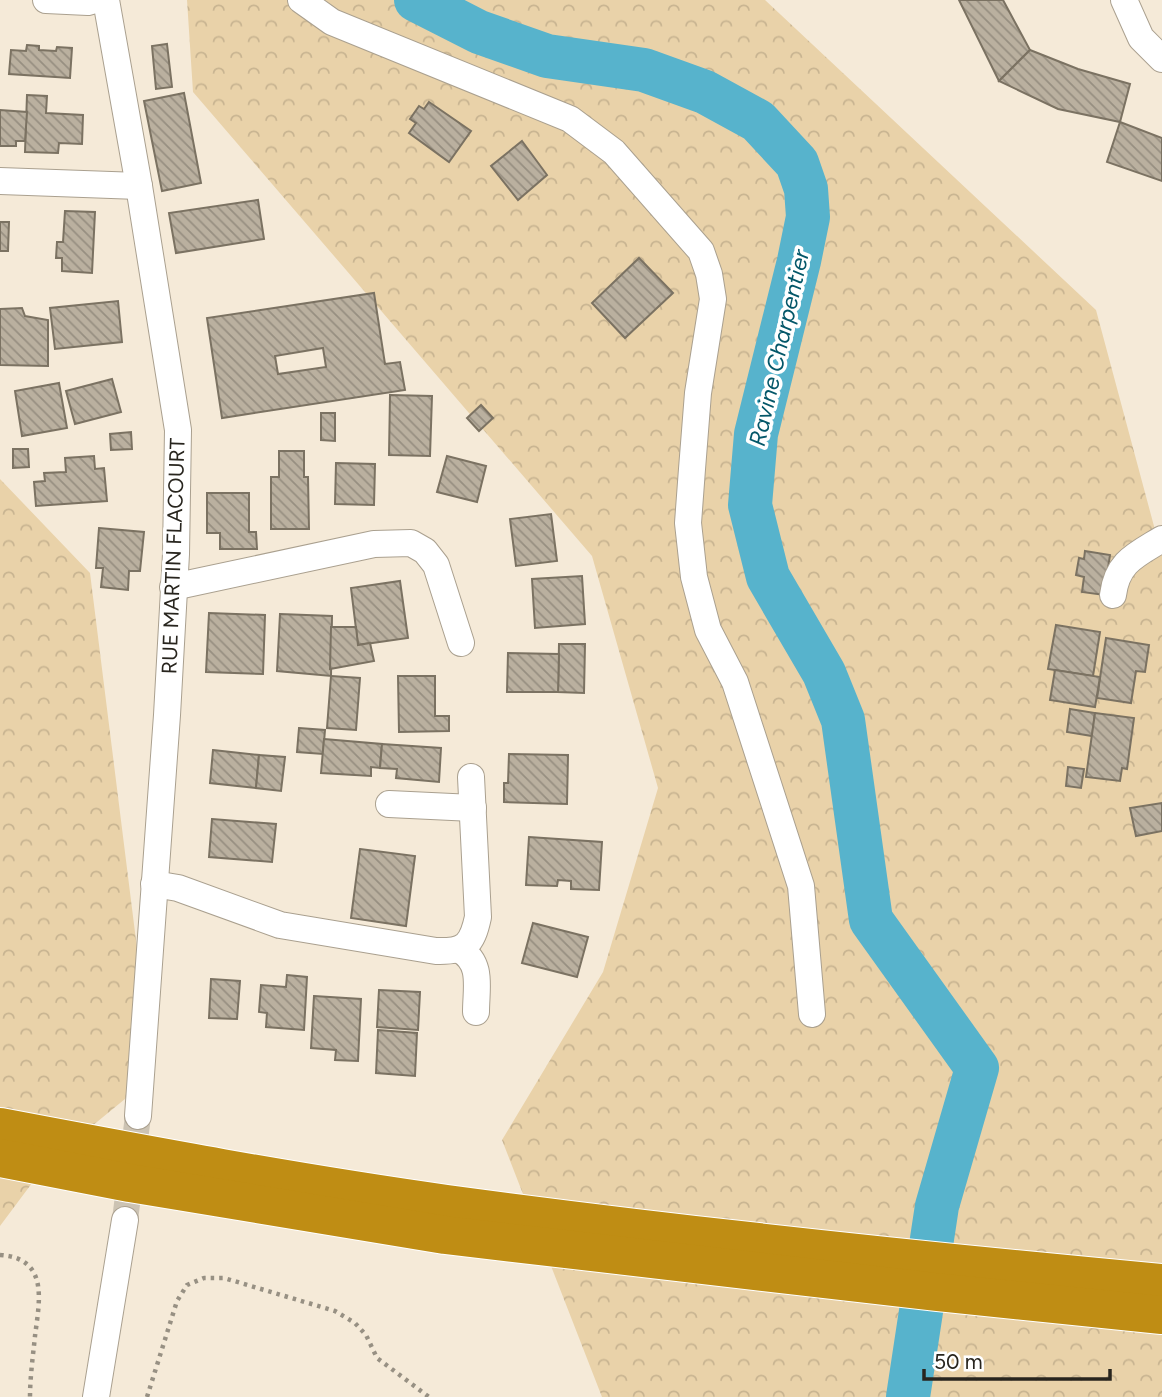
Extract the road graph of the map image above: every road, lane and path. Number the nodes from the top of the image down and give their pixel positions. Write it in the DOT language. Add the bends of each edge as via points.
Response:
graph roads {
  1 [pos="46,0"];
  2 [pos="95,0"];
  3 [pos="106,0"];
  4 [pos="301,0"];
  5 [pos="1124,0"];
  6 [pos="1162,60"];
  7 [pos="0,181"];
  8 [pos="139,186"];
  9 [pos="1162,539"];
  10 [pos="173,587"];
  11 [pos="1114,596"];
  12 [pos="461,643"];
  13 [pos="471,777"];
  14 [pos="390,804"];
  15 [pos="473,808"];
  16 [pos="154,884"];
  17 [pos="460,950"];
  18 [pos="475,1012"];
  19 [pos="812,1014"];
  20 [pos="138,1116"];
  21 [pos="8,1144"];
  22 [pos="445,1219"];
  23 [pos="125,1220"];
  24 [pos="0,1255"];
  25 [pos="1162,1283"];
  26 [pos="1162,1315"];
  27 [pos="30,1397"];
  28 [pos="96,1397"];
  29 [pos="147,1397"];
  30 [pos="429,1397"];
  1 -- 2 [label="street"];
  3 -- 8 [label="street, RUE MARTIN FLACOURT"];
  4 -- 19 [label="street" via="332,22 570,119 614,152 701,251 713,299 698,393 688,523 694,577 709,630 735,682 801,886"];
  5 -- 6 [label="street" via="1141,38"];
  7 -- 8 [label="street"];
  8 -- 10 [label="street, RUE MARTIN FLACOURT" via="178,430"];
  9 -- 11 [label="street" via="1129,559 1115,584"];
  10 -- 12 [label="street" via="374,544 411,543 436,565"];
  10 -- 16 [label="street, RUE MARTIN FLACOURT"];
  13 -- 15 [label="street"];
  14 -- 15 [label="street"];
  15 -- 17 [label="street" via="478,918 472,937"];
  16 -- 17 [label="street" via="178,888 280,925 436,951"];
  16 -- 20 [label="street, RUE MARTIN FLACOURT"];
  17 -- 18 [label="street" via="476,965"];
  21 -- 22 [label="highway" via="189,1163"];
  22 -- 25 [label="highway"];
  22 -- 26 [label="highway" via="936,1292"];
  23 -- 28 [label="street"];
  24 -- 27 [label="path" via="22,1261 37,1280 41,1298"];
  29 -- 30 [label="path" via="177,1301 187,1285 204,1278 224,1278 335,1311 366,1335 377,1358"];
}
